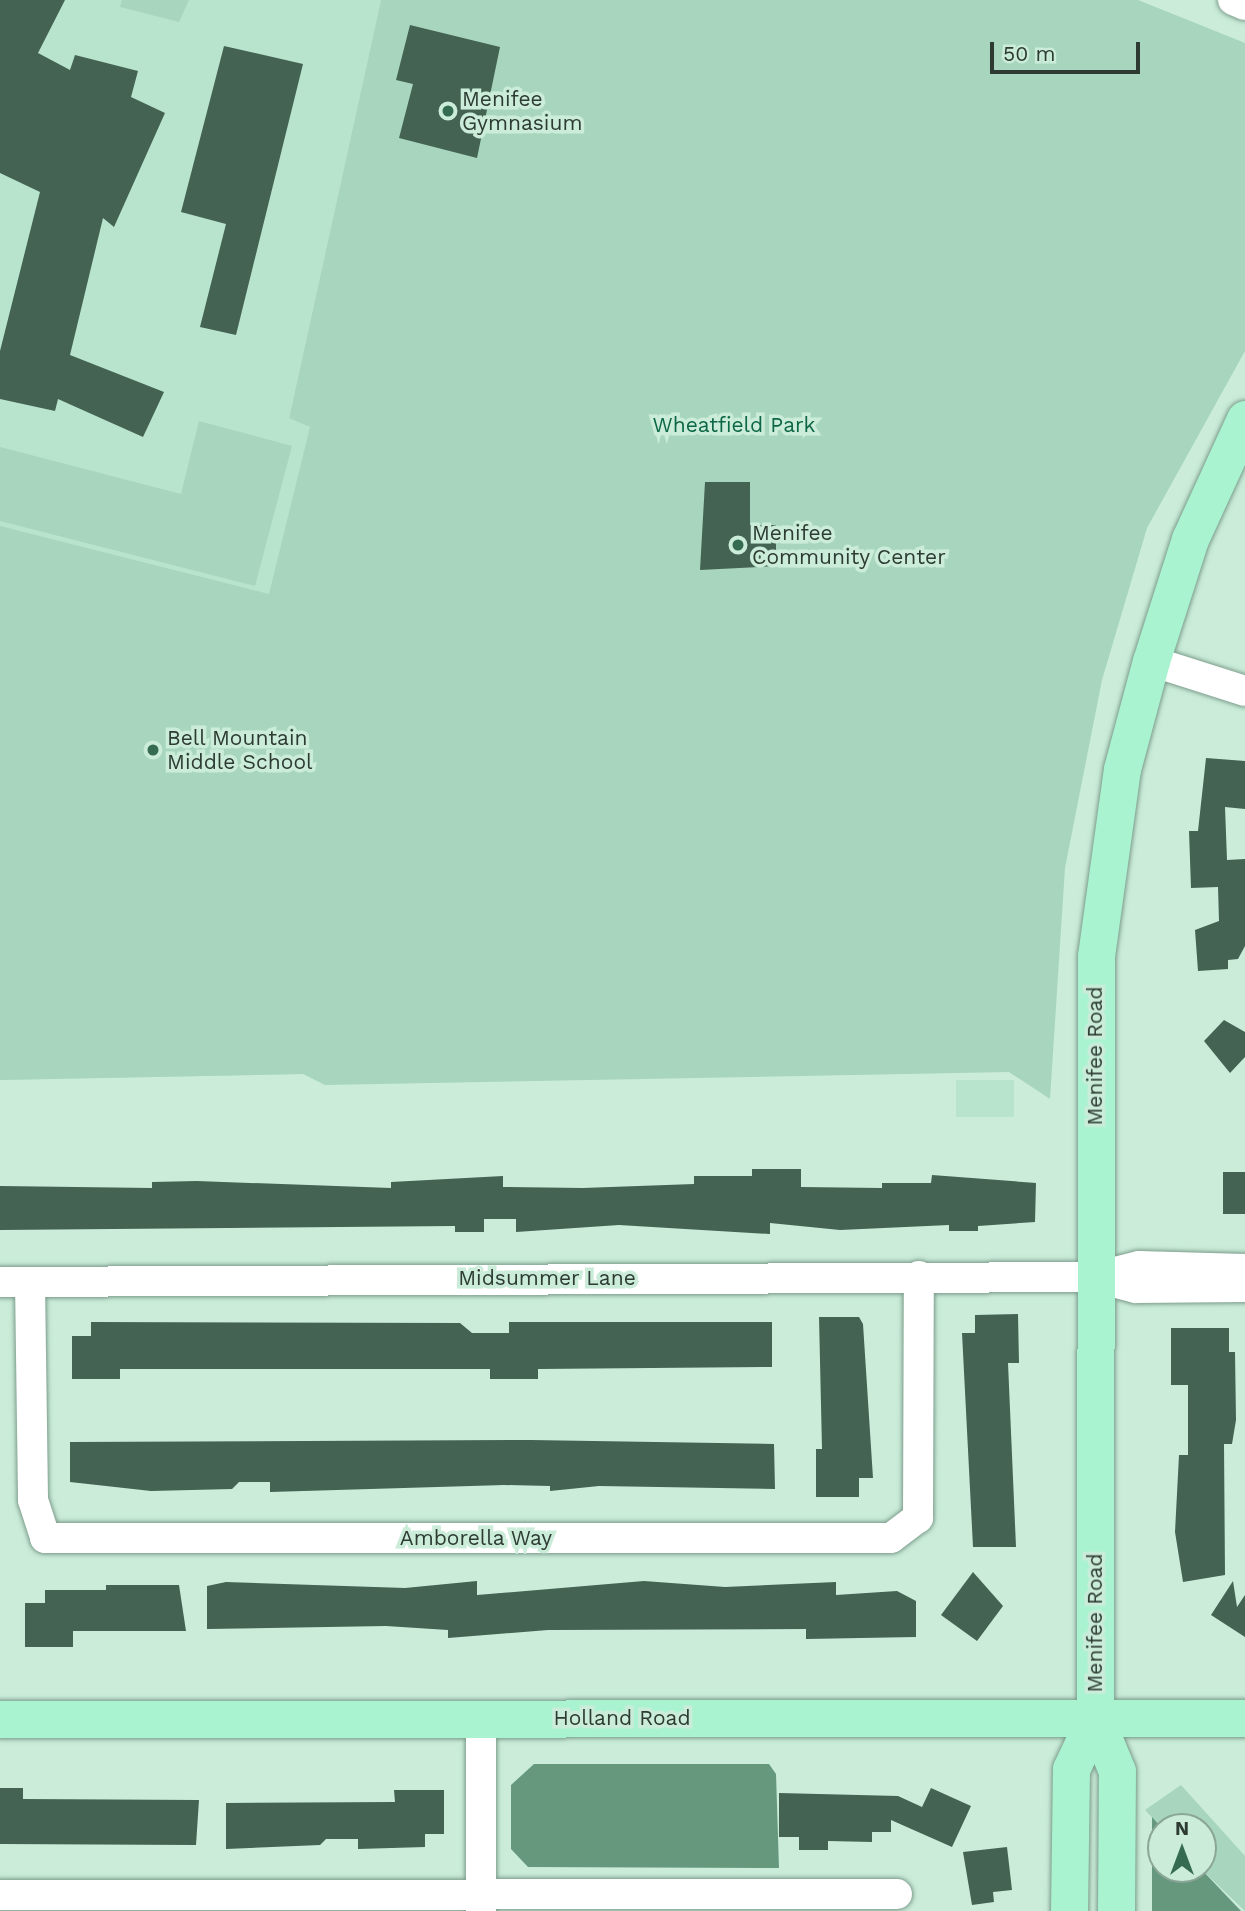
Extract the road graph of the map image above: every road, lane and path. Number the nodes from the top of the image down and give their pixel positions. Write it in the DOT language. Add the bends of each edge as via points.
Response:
graph roads {
  1 [pos="1233,0"];
  2 [pos="1245,5"];
  3 [pos="1245,419"];
  4 [pos="1151,661"];
  5 [pos="1245,691"];
  6 [pos="1245,1269"];
  7 [pos="919,1276"];
  8 [pos="1095,1277"];
  9 [pos="0,1282"];
  10 [pos="30,1282"];
  11 [pos="1245,1287"];
  12 [pos="1095,1718"];
  13 [pos="1245,1718"];
  14 [pos="0,1719"];
  15 [pos="481,1719"];
  16 [pos="897,1894"];
  17 [pos="0,1895"];
  18 [pos="481,1902"];
  19 [pos="1069,1911"];
  20 [pos="1116,1911"];
  1 -- 2 [label="street"];
  3 -- 4 [label="main road, Menifee Road" via="1190,539"];
  4 -- 5 [label="street"];
  4 -- 8 [label="main road, Menifee Road" via="1122,769 1096,956"];
  6 -- 8 [label="street" via="1139,1266"];
  7 -- 8 [label="street, Midsummer Lane"];
  7 -- 10 [label="street, Midsummer Lane"];
  7 -- 10 [label="street, Amborella Way" via="918,1518 891,1538 45,1538 33,1500"];
  8 -- 11 [label="street" via="1136,1288"];
  8 -- 12 [label="main road, Menifee Road"];
  9 -- 10 [label="street, Midsummer Lane"];
  12 -- 13 [label="main road, Holland Road"];
  12 -- 15 [label="main road, Holland Road"];
  12 -- 19 [label="main road, Menifee Road" via="1070,1769"];
  12 -- 20 [label="main road, Menifee Road" via="1117,1770"];
  14 -- 15 [label="main road, Holland Road"];
  15 -- 18 [label="street"];
  16 -- 18 [label="street"];
  17 -- 18 [label="street"];
}
